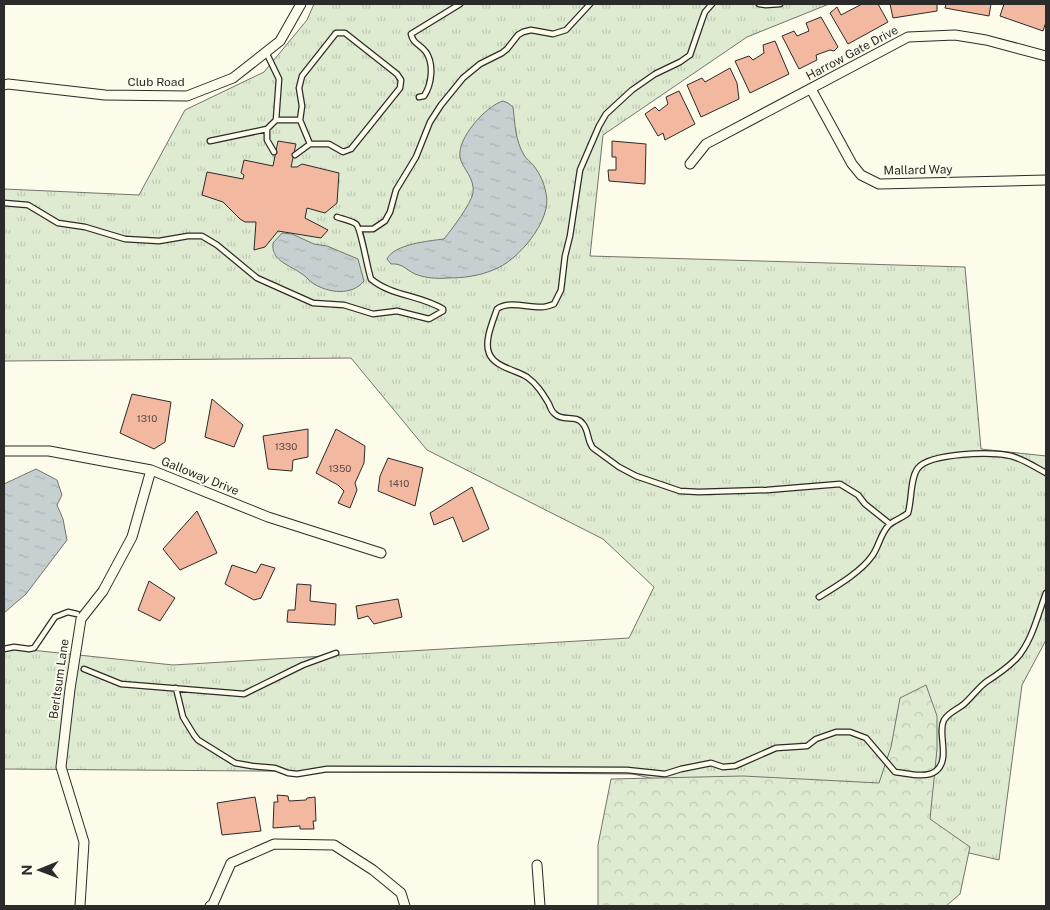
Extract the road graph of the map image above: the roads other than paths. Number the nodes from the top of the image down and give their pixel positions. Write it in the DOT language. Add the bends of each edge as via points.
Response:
graph roads {
  1 [pos="301,4"];
  2 [pos="460,4"];
  3 [pos="590,4"];
  4 [pos="712,4"];
  5 [pos="758,4"];
  6 [pos="780,4"];
  7 [pos="266,52"];
  8 [pos="1046,56"];
  9 [pos="4,85"];
  10 [pos="811,89"];
  11 [pos="419,97"];
  12 [pos="276,120"];
  13 [pos="300,120"];
  14 [pos="267,128"];
  15 [pos="210,141"];
  16 [pos="310,144"];
  17 [pos="274,152"];
  18 [pos="295,155"];
  19 [pos="690,164"];
  20 [pos="1046,180"];
  21 [pos="4,203"];
  22 [pos="338,217"];
  23 [pos="360,229"];
  24 [pos="4,451"];
  25 [pos="152,470"];
  26 [pos="1046,473"];
  27 [pos="890,524"];
  28 [pos="381,553"];
  29 [pos="1046,593"];
  30 [pos="819,597"];
  31 [pos="77,614"];
  32 [pos="4,649"];
  33 [pos="336,653"];
  34 [pos="84,669"];
  35 [pos="176,688"];
  36 [pos="537,865"];
  37 [pos="80,906"];
  38 [pos="210,906"];
  39 [pos="405,906"];
  40 [pos="540,906"];
  1 -- 7 [label="street, Club Road" via="280,41"];
  2 -- 11 [label="lane" via="411,34 412,40 430,60 429,86 424,96"];
  3 -- 23 [label="lane" via="566,30 553,34 524,32 502,53 480,64 463,78 430,122 416,157 396,190 385,222 374,229"];
  4 -- 27 [label="lane" via="705,12 690,55 632,90 598,126 580,170 561,290 554,304 542,307 501,306 497,309 488,339 489,354 495,362 534,383 554,414 582,422 592,448 636,476 672,489 693,492 840,484 858,495"];
  5 -- 6 [label="lane"];
  7 -- 9 [label="street, Club Road" via="233,78 187,96 105,95"];
  7 -- 12 [label="lane" via="279,79"];
  8 -- 10 [label="street, Harrow Gate Drive" via="955,35 908,37"];
  10 -- 19 [label="street, Harrow Gate Drive" via="706,144"];
  10 -- 20 [label="street, Mallard Way" via="852,164 861,175 879,184"];
  12 -- 13 [label="lane"];
  12 -- 14 [label="lane"];
  13 -- 16 [label="lane"];
  13 -- 16 [label="lane" via="302,76 336,33 345,33 401,80 400,88 351,149 343,152 329,144"];
  14 -- 15 [label="lane"];
  14 -- 17 [label="lane" via="267,140"];
  16 -- 18 [label="lane"];
  21 -- 23 [label="lane" via="28,205 58,223 125,239 159,241 202,236 257,278 313,303 344,305 373,314 397,311 426,319 443,311 431,302 382,287 371,279"];
  22 -- 23 [label="lane" via="356,223"];
  24 -- 25 [label="street, Galloway Drive" via="48,451"];
  25 -- 28 [label="street, Galloway Drive" via="268,517"];
  25 -- 37 [label="street, Berltsum Lane" via="132,537 103,591 80,619 62,767 84,842"];
  26 -- 27 [label="lane" via="1014,456 997,452 946,456 920,466 915,472 908,513"];
  27 -- 30 [label="lane" via="872,556 848,578"];
  29 -- 35 [label="lane" via="1017,658 943,722 944,744 939,768 935,773 925,775 895,772 866,738 850,732 836,732 807,746 776,748 735,766 711,764 665,774 627,770 333,769 288,773 235,762 198,740 184,717"];
  31 -- 32 [label="lane" via="68,612 55,617 30,650"];
  33 -- 35 [label="lane" via="244,694"];
  34 -- 35 [label="lane" via="121,684"];
  36 -- 40 [label="street"];
  38 -- 39 [label="street" via="230,864 274,844 283,844 334,845 401,893"];
}
